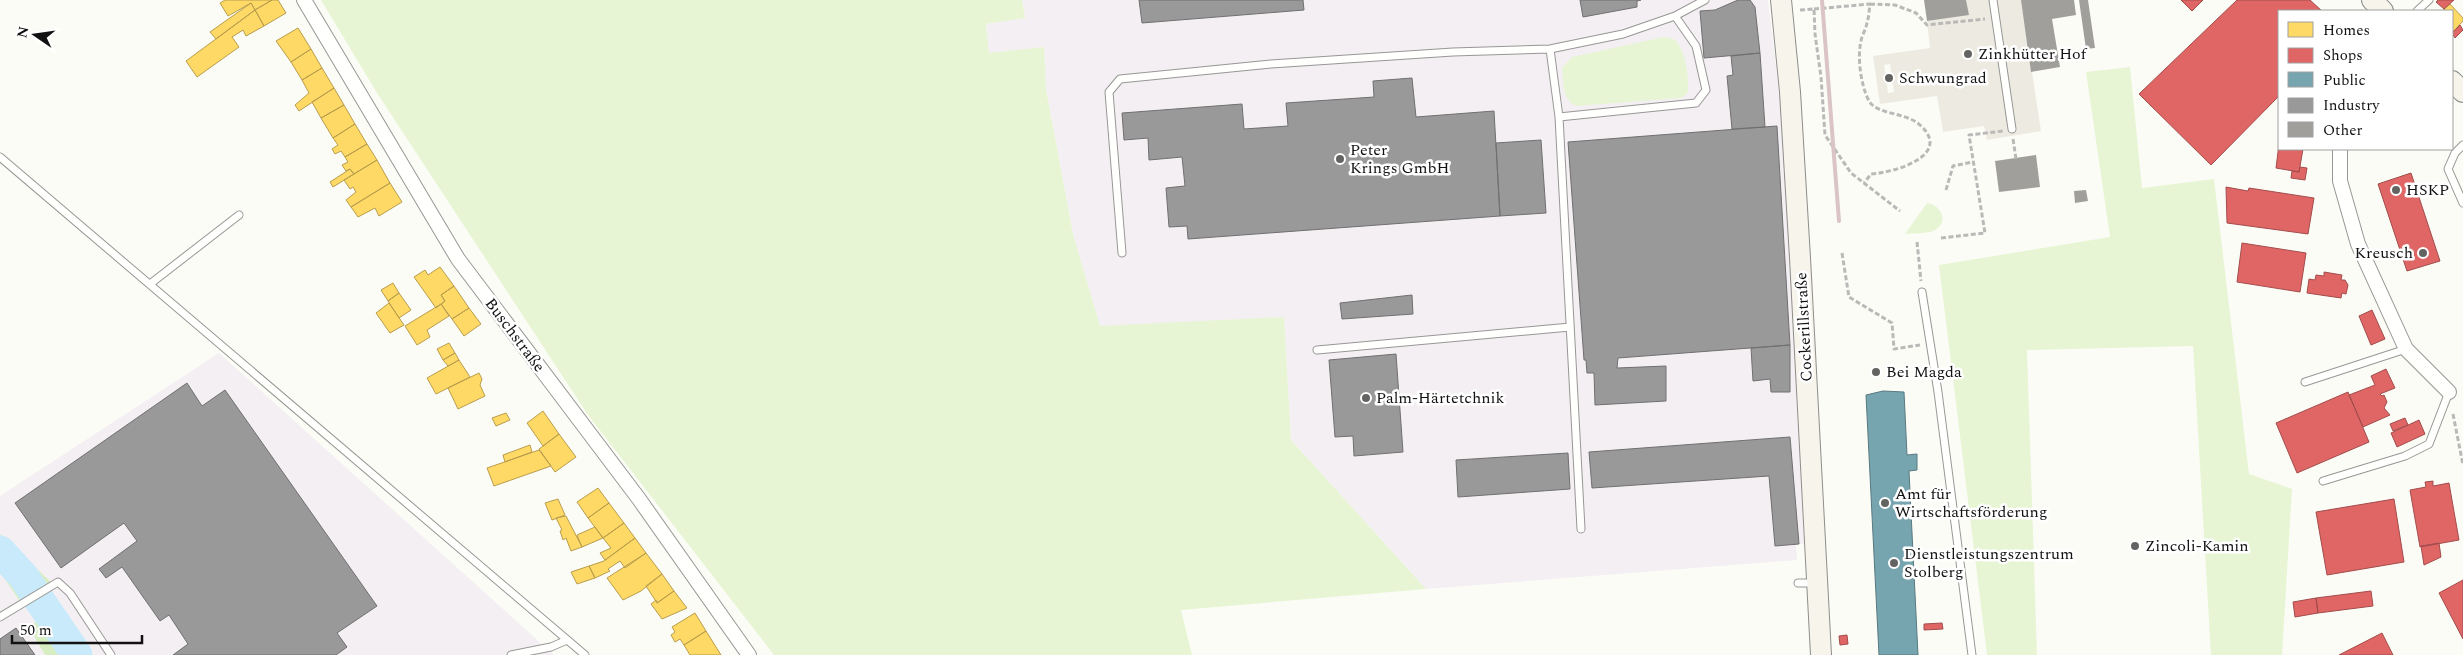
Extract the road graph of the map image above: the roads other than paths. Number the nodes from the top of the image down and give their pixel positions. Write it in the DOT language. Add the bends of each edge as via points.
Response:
graph roads {
  1 [pos="304,0"];
  2 [pos="1705,0"];
  3 [pos="1994,0"];
  4 [pos="2372,0"];
  5 [pos="2428,0"];
  6 [pos="1782,6"];
  7 [pos="2382,10"];
  8 [pos="2418,10"];
  9 [pos="1675,16"];
  10 [pos="1550,49"];
  11 [pos="2453,81"];
  12 [pos="2463,92"];
  13 [pos="1559,117"];
  14 [pos="2012,129"];
  15 [pos="2463,145"];
  16 [pos="2340,150"];
  17 [pos="0,156"];
  18 [pos="2463,203"];
  19 [pos="239,215"];
  20 [pos="1122,252"];
  21 [pos="150,284"];
  22 [pos="1922,292"];
  23 [pos="1570,327"];
  24 [pos="2406,349"];
  25 [pos="1318,350"];
  26 [pos="2305,382"];
  27 [pos="2449,392"];
  28 [pos="2323,481"];
  29 [pos="1581,529"];
  30 [pos="0,617"];
  31 [pos="567,640"];
  32 [pos="111,655"];
  33 [pos="511,655"];
  34 [pos="585,655"];
  35 [pos="749,655"];
  36 [pos="1821,655"];
  37 [pos="1972,655"];
  1 -- 35 [label="street, Buschstraße" via="458,259 639,499"];
  2 -- 9 [label="lane"];
  3 -- 14 [label="lane"];
  4 -- 7 [label="main road"];
  5 -- 8 [label="lane"];
  6 -- 36 [label="main road, Cockerillstraße" via="1800,258 1808,583"];
  9 -- 10 [label="lane" via="1623,34"];
  9 -- 13 [label="lane" via="1696,46 1706,90 1696,103"];
  10 -- 13 [label="lane"];
  10 -- 20 [label="lane" via="1271,64 1120,79 1109,92"];
  11 -- 12 [label="main road"];
  13 -- 23 [label="lane"];
  15 -- 18 [label="lane" via="2455,153 2448,169"];
  16 -- 24 [label="street" via="2340,181 2358,244"];
  17 -- 21 [label="lane"];
  19 -- 21 [label="lane"];
  21 -- 31 [label="lane"];
  22 -- 37 [label="lane"];
  23 -- 25 [label="lane"];
  23 -- 29 [label="lane"];
  24 -- 26 [label="lane"];
  24 -- 27 [label="street"];
  27 -- 28 [label="lane" via="2429,444 2406,456"];
  30 -- 32 [label="lane" via="58,582 70,593"];
  31 -- 33 [label="lane" via="551,648"];
  31 -- 34 [label="lane"];
}
